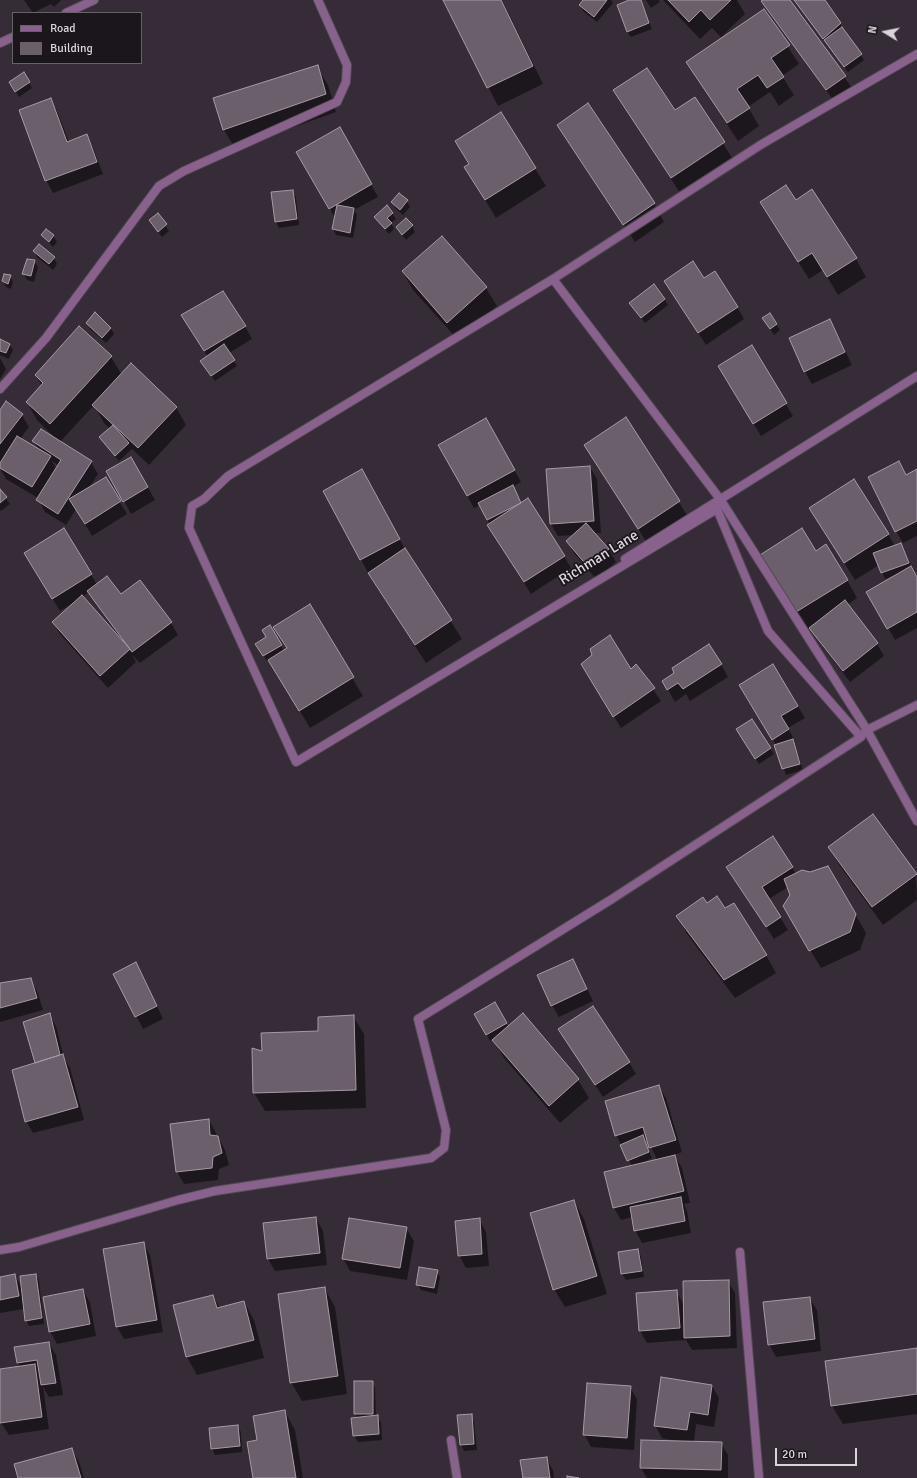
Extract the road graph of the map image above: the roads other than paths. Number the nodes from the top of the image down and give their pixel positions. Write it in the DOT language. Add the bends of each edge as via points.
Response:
graph roads {
  1 [pos="94,0"];
  2 [pos="318,0"];
  3 [pos="68,12"];
  4 [pos="12,38"];
  5 [pos="0,44"];
  6 [pos="917,54"];
  7 [pos="553,279"];
  8 [pos="917,376"];
  9 [pos="0,389"];
  10 [pos="720,499"];
  11 [pos="917,705"];
  12 [pos="867,730"];
  13 [pos="860,737"];
  14 [pos="296,762"];
  15 [pos="917,822"];
  16 [pos="0,1250"];
  17 [pos="740,1252"];
  18 [pos="451,1440"];
  19 [pos="457,1478"];
  20 [pos="759,1478"];
  1 -- 3 [label="street"];
  2 -- 9 [label="street" via="347,66 346,82 337,102 184,171 159,186 46,338"];
  4 -- 5 [label="street"];
  6 -- 7 [label="street" via="762,144"];
  7 -- 10 [label="street"];
  7 -- 14 [label="street" via="228,476 204,500 192,506 189,528"];
  8 -- 10 [label="street, Richman Lane"];
  10 -- 12 [label="street"];
  10 -- 14 [label="street, Richman Lane"];
  11 -- 12 [label="street"];
  12 -- 13 [label="street"];
  12 -- 15 [label="street"];
  13 -- 14 [label="street" via="768,631 717,509"];
  13 -- 16 [label="street" via="612,899 418,1019 446,1130 444,1148 431,1158 215,1191 19,1247"];
  17 -- 20 [label="street"];
  18 -- 19 [label="street"];
}
